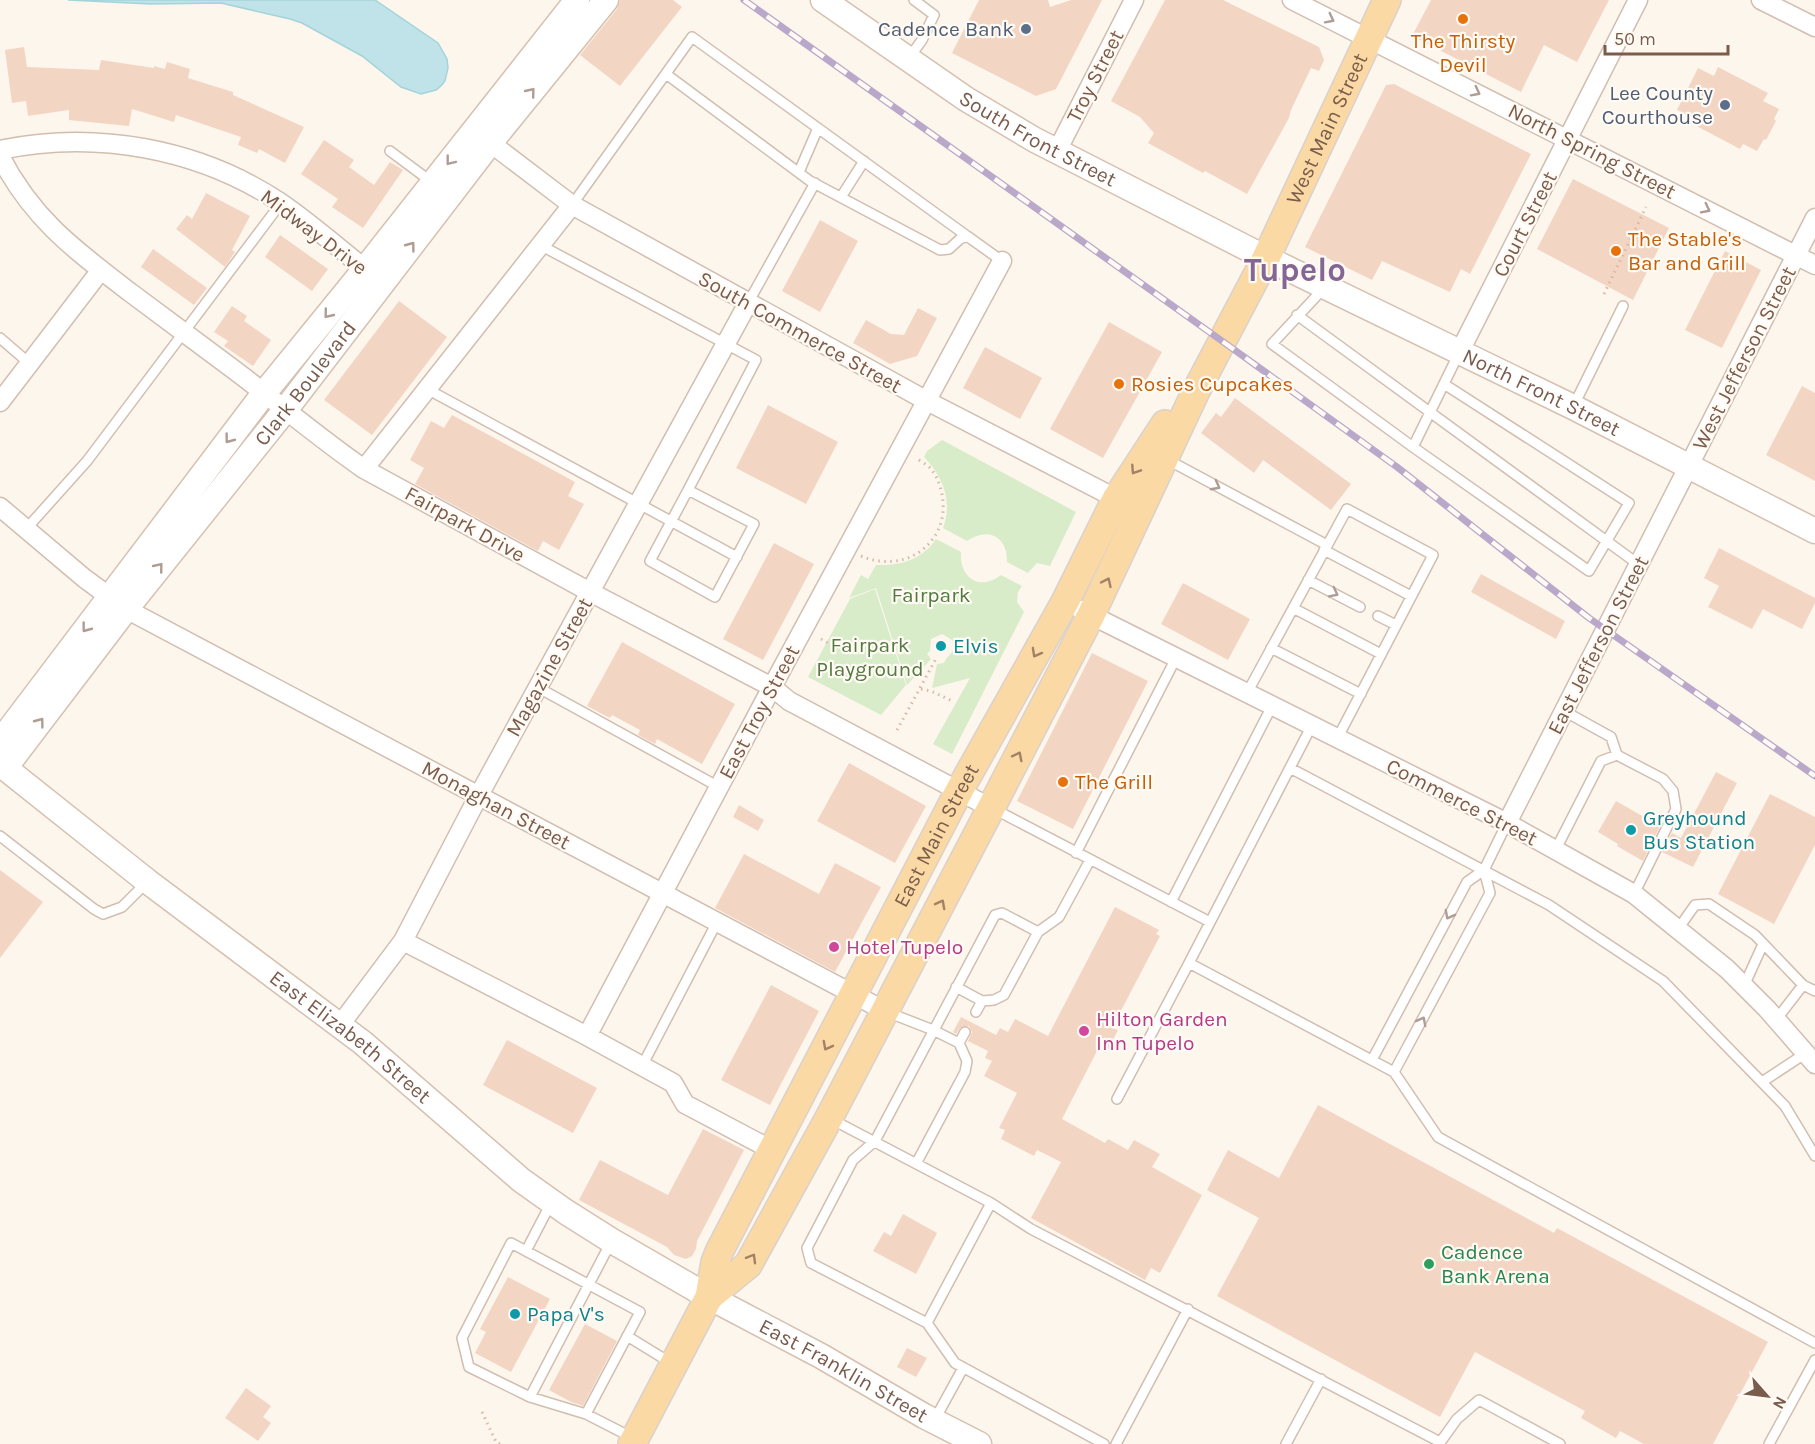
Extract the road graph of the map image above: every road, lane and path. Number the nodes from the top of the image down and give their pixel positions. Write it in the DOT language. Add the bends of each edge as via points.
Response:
graph roads {
  1 [pos="577,0"];
  2 [pos="606,0"];
  3 [pos="823,0"];
  4 [pos="914,0"];
  5 [pos="1134,0"];
  6 [pos="1292,0"];
  7 [pos="1387,0"];
  8 [pos="1638,0"];
  9 [pos="1761,0"];
  10 [pos="1815,27"];
  11 [pos="1368,38"];
  12 [pos="908,60"];
  13 [pos="666,74"];
  14 [pos="818,128"];
  15 [pos="482,137"];
  16 [pos="1568,138"];
  17 [pos="0,150"];
  18 [pos="390,150"];
  19 [pos="1056,151"];
  20 [pos="0,156"];
  21 [pos="864,161"];
  22 [pos="799,172"];
  23 [pos="433,183"];
  24 [pos="814,183"];
  25 [pos="841,197"];
  26 [pos="281,203"];
  27 [pos="572,205"];
  28 [pos="1646,207"];
  29 [pos="1815,218"];
  30 [pos="967,236"];
  31 [pos="540,245"];
  32 [pos="1796,255"];
  33 [pos="1266,258"];
  34 [pos="1002,261"];
  35 [pos="1815,265"];
  36 [pos="101,270"];
  37 [pos="374,276"];
  38 [pos="1326,286"];
  39 [pos="1604,294"];
  40 [pos="748,303"];
  41 [pos="1623,306"];
  42 [pos="1297,315"];
  43 [pos="184,333"];
  44 [pos="0,338"];
  45 [pos="726,343"];
  46 [pos="1460,351"];
  47 [pos="29,363"];
  48 [pos="1444,384"];
  49 [pos="427,389"];
  50 [pos="1196,391"];
  51 [pos="265,392"];
  52 [pos="927,401"];
  53 [pos="0,402"];
  54 [pos="1573,407"];
  55 [pos="286,409"];
  56 [pos="1430,412"];
  57 [pos="1413,447"];
  58 [pos="914,456"];
  59 [pos="1164,458"];
  60 [pos="1689,466"];
  61 [pos="364,469"];
  62 [pos="688,490"];
  63 [pos="639,503"];
  64 [pos="1128,505"];
  65 [pos="0,507"];
  66 [pos="671,521"];
  67 [pos="27,528"];
  68 [pos="1815,531"];
  69 [pos="1607,541"];
  70 [pos="1326,548"];
  71 [pos="861,556"];
  72 [pos="737,557"];
  73 [pos="1638,564"];
  74 [pos="1308,580"];
  75 [pos="590,592"];
  76 [pos="1412,596"];
  77 [pos="1065,602"];
  78 [pos="118,603"];
  79 [pos="1360,607"];
  80 [pos="1293,608"];
  81 [pos="1091,615"];
  82 [pos="1378,616"];
  83 [pos="1396,625"];
  84 [pos="821,639"];
  85 [pos="1271,648"];
  86 [pos="847,650"];
  87 [pos="1381,654"];
  88 [pos="937,657"];
  89 [pos="1176,658"];
  90 [pos="537,687"];
  91 [pos="772,687"];
  92 [pos="921,689"];
  93 [pos="1247,693"];
  94 [pos="1361,694"];
  95 [pos="952,701"];
  96 [pos="1272,706"];
  97 [pos="1564,711"];
  98 [pos="1311,727"];
  99 [pos="897,730"];
  100 [pos="1337,739"];
  101 [pos="0,742"];
  102 [pos="1617,755"];
  103 [pos="2,766"];
  104 [pos="1290,768"];
  105 [pos="719,787"];
  106 [pos="959,790"];
  107 [pos="479,795"];
  108 [pos="991,808"];
  109 [pos="1507,823"];
  110 [pos="0,836"];
  111 [pos="1557,849"];
  112 [pos="1076,853"];
  113 [pos="1089,860"];
  114 [pos="1484,870"];
  115 [pos="147,881"];
  116 [pos="663,893"];
  117 [pos="1634,894"];
  118 [pos="1171,902"];
  119 [pos="717,922"];
  120 [pos="1210,922"];
  121 [pos="1678,929"];
  122 [pos="1038,932"];
  123 [pos="403,941"];
  124 [pos="1763,944"];
  125 [pos="1189,963"];
  126 [pos="1803,985"];
  127 [pos="1744,986"];
  128 [pos="956,987"];
  129 [pos="1815,991"];
  130 [pos="854,994"];
  131 [pos="982,1001"];
  132 [pos="885,1011"];
  133 [pos="976,1012"];
  134 [pos="1776,1020"];
  135 [pos="340,1025"];
  136 [pos="933,1030"];
  137 [pos="965,1032"];
  138 [pos="587,1036"];
  139 [pos="959,1043"];
  140 [pos="1810,1059"];
  141 [pos="1372,1060"];
  142 [pos="642,1066"];
  143 [pos="1394,1072"];
  144 [pos="1762,1082"];
  145 [pos="1117,1099"];
  146 [pos="829,1118"];
  147 [pos="875,1141"];
  148 [pos="772,1150"];
  149 [pos="1815,1156"];
  150 [pos="917,1162"];
  151 [pos="552,1202"];
  152 [pos="990,1203"];
  153 [pos="612,1241"];
  154 [pos="526,1251"];
  155 [pos="589,1285"];
  156 [pos="710,1297"];
  157 [pos="1188,1309"];
  158 [pos="927,1323"];
  159 [pos="627,1336"];
  160 [pos="1815,1343"];
  161 [pos="1815,1360"];
  162 [pos="674,1365"];
  163 [pos="963,1368"];
  164 [pos="1321,1379"];
  165 [pos="530,1397"];
  166 [pos="482,1412"];
  167 [pos="586,1414"];
  168 [pos="934,1421"];
  169 [pos="634,1441"];
  170 [pos="497,1443"];
  171 [pos="974,1443"];
  172 [pos="1439,1443"];
  173 [pos="1104,1444"];
  174 [pos="1116,1444"];
  175 [pos="1286,1444"];
  176 [pos="1560,1444"];
  177 [pos="1769,1444"];
  1 -- 15 [label="street, Clark Boulevard"];
  15 -- 2 [label="street, Clark Boulevard, one-way"];
  3 -- 12 [label="street, South Front Street"];
  4 -- 12 [label="lane" via="934,15"];
  5 -- 19 [label="street, Troy Street"];
  6 -- 11 [label="street, North Spring Street, one-way"];
  7 -- 11 [label="main road, West Main Street"];
  8 -- 16 [label="street, Court Street"];
  9 -- 10 [label="street"];
  11 -- 16 [label="street, North Spring Street, one-way"];
  11 -- 33 [label="main road, West Main Street"];
  12 -- 19 [label="street, South Front Street" via="982,110"];
  13 -- 14 [label="lane" via="692,37"];
  13 -- 22 [label="lane"];
  13 -- 27 [label="lane"];
  14 -- 21 [label="lane"];
  14 -- 22 [label="lane"];
  15 -- 23 [label="street, Clark Boulevard, one-way"];
  15 -- 27 [label="street, South Commerce Street"];
  37 -- 15 [label="street, Clark Boulevard, one-way"];
  16 -- 32 [label="street, North Spring Street, one-way"];
  16 -- 46 [label="street, Court Street"];
  17 -- 26 [label="street, Midway Drive" via="68,142 146,148 202,164"];
  18 -- 23 [label="lane"];
  19 -- 33 [label="street, South Front Street"];
  20 -- 36 [label="street, Fairpark Drive" via="39,216"];
  21 -- 25 [label="lane"];
  21 -- 30 [label="lane"];
  22 -- 24 [label="lane"];
  23 -- 37 [label="street, Clark Boulevard"];
  24 -- 25 [label="lane"];
  24 -- 40 [label="lane"];
  25 -- 30 [label="lane" via="940,250 949,249"];
  26 -- 37 [label="street, Midway Drive"];
  26 -- 43 [label="lane"];
  27 -- 31 [label="street"];
  27 -- 40 [label="street, South Commerce Street"];
  28 -- 39 [label="path"];
  29 -- 32 [label="street, West Jefferson Street"];
  30 -- 34 [label="lane"];
  31 -- 45 [label="lane"];
  31 -- 49 [label="street"];
  32 -- 35 [label="street, North Spring Street"];
  32 -- 60 [label="street, West Jefferson Street"];
  33 -- 38 [label="street, North Front Street"];
  33 -- 50 [label="main road, East Main Street"];
  34 -- 52 [label="street, East Troy Street"];
  36 -- 43 [label="street, Fairpark Drive"];
  36 -- 47 [label="street"];
  37 -- 51 [label="street, Clark Boulevard, one-way"];
  37 -- 55 [label="street, Clark Boulevard"];
  38 -- 42 [label="lane"];
  38 -- 46 [label="street, North Front Street"];
  40 -- 45 [label="street, Magazine Street"];
  40 -- 52 [label="street, South Commerce Street"];
  41 -- 54 [label="lane"];
  42 -- 56 [label="lane"];
  42 -- 57 [label="lane" via="1272,344"];
  43 -- 51 [label="street, Fairpark Drive"];
  43 -- 67 [label="lane" via="87,461"];
  44 -- 47 [label="lane"];
  45 -- 62 [label="lane" via="756,360"];
  45 -- 63 [label="street, Magazine Street"];
  46 -- 48 [label="lane"];
  46 -- 54 [label="street, North Front Street"];
  47 -- 53 [label="street"];
  48 -- 56 [label="lane"];
  48 -- 69 [label="lane" via="1629,503"];
  49 -- 61 [label="street"];
  49 -- 63 [label="lane"];
  50 -- 59 [label="main road, East Main Street"];
  50 -- 64 [label="main road, East Main Street, one-way" via="1174,410"];
  51 -- 55 [label="street, Fairpark Drive"];
  51 -- 78 [label="street, Clark Boulevard, one-way"];
  52 -- 64 [label="street, South Commerce Street"];
  52 -- 91 [label="street, East Troy Street"];
  54 -- 60 [label="street, North Front Street"];
  55 -- 61 [label="street, Fairpark Drive"];
  78 -- 55 [label="street, Clark Boulevard, one-way"];
  56 -- 57 [label="lane"];
  56 -- 69 [label="lane"];
  57 -- 69 [label="lane" via="1589,572"];
  58 -- 71 [label="path" via="930,468 938,481 945,505 937,533 915,555 899,561 873,561"];
  59 -- 64 [label="main road, East Main Street"];
  59 -- 70 [label="lane, one-way"];
  60 -- 68 [label="street, North Front Street"];
  60 -- 73 [label="street, East Jefferson Street"];
  61 -- 75 [label="street, Fairpark Drive"];
  62 -- 66 [label="lane"];
  62 -- 72 [label="lane" via="754,524"];
  63 -- 66 [label="lane"];
  63 -- 75 [label="street, Magazine Street"];
  64 -- 77 [label="main road, East Main Street"];
  81 -- 64 [label="main road, East Main Street, one-way"];
  65 -- 67 [label="street, Monaghan Street"];
  66 -- 72 [label="lane"];
  66 -- 72 [label="lane" via="650,561 715,597"];
  67 -- 78 [label="street, Monaghan Street"];
  69 -- 73 [label="lane"];
  70 -- 74 [label="lane"];
  70 -- 76 [label="lane"];
  70 -- 76 [label="lane" via="1347,509 1433,555"];
  73 -- 97 [label="street, East Jefferson Street"];
  74 -- 79 [label="lane, one-way"];
  74 -- 80 [label="lane"];
  75 -- 90 [label="street, Magazine Street"];
  75 -- 91 [label="street, Fairpark Drive"];
  76 -- 83 [label="lane"];
  77 -- 81 [label="street, Commerce Street"];
  77 -- 106 [label="main road, East Main Street, one-way"];
  78 -- 101 [label="street, Clark Boulevard, one-way"];
  103 -- 78 [label="street, Clark Boulevard, one-way"];
  78 -- 107 [label="street, Monaghan Street"];
  80 -- 85 [label="lane"];
  80 -- 87 [label="lane"];
  81 -- 89 [label="street, Commerce Street"];
  108 -- 81 [label="main road, East Main Street, one-way"];
  82 -- 83 [label="lane"];
  83 -- 87 [label="lane"];
  84 -- 86 [label="path"];
  85 -- 93 [label="lane"];
  85 -- 94 [label="lane"];
  87 -- 94 [label="lane"];
  88 -- 92 [label="path"];
  89 -- 93 [label="street, Commerce Street"];
  89 -- 112 [label="lane"];
  90 -- 105 [label="lane"];
  90 -- 107 [label="street, Magazine Street"];
  91 -- 105 [label="street, East Troy Street"];
  91 -- 106 [label="street, Fairpark Drive" via="789,701"];
  92 -- 95 [label="path"];
  92 -- 99 [label="path"];
  93 -- 96 [label="street, Commerce Street"];
  94 -- 100 [label="lane"];
  96 -- 98 [label="street, Commerce Street"];
  96 -- 118 [label="lane"];
  97 -- 102 [label="lane" via="1611,737"];
  97 -- 109 [label="street, East Jefferson Street"];
  98 -- 100 [label="street, Commerce Street"];
  98 -- 104 [label="lane"];
  100 -- 109 [label="street, Commerce Street"];
  102 -- 111 [label="lane" via="1601,761"];
  102 -- 117 [label="lane" via="1663,780 1674,791 1676,809"];
  103 -- 115 [label="street, East Elizabeth Street"];
  104 -- 114 [label="lane"];
  104 -- 120 [label="lane"];
  105 -- 116 [label="street, East Troy Street"];
  106 -- 108 [label="street, Fairpark Drive"];
  106 -- 130 [label="main road, East Main Street"];
  107 -- 116 [label="street, Monaghan Street"];
  107 -- 123 [label="street, Magazine Street"];
  108 -- 112 [label="lane"];
  132 -- 108 [label="main road, East Main Street, one-way"];
  109 -- 111 [label="street, Commerce Street"];
  109 -- 114 [label="lane"];
  110 -- 115 [label="lane" via="103,914 123,907"];
  111 -- 117 [label="street, Commerce Street"];
  112 -- 113 [label="lane"];
  113 -- 118 [label="lane"];
  113 -- 122 [label="lane" via="1059,917"];
  114 -- 141 [label="lane, one-way" via="1467,882"];
  143 -- 114 [label="lane, one-way" via="1490,893"];
  114 -- 144 [label="lane" via="1549,905 1663,981"];
  115 -- 135 [label="street, East Elizabeth Street"];
  116 -- 119 [label="street, Monaghan Street"];
  116 -- 138 [label="street, East Troy Street"];
  117 -- 121 [label="street, Commerce Street"];
  118 -- 120 [label="lane"];
  119 -- 130 [label="street, Monaghan Street"];
  119 -- 142 [label="lane"];
  120 -- 125 [label="lane"];
  121 -- 124 [label="lane" via="1695,905 1709,904"];
  121 -- 127 [label="street, Commerce Street"];
  122 -- 128 [label="lane" via="1002,913 995,915"];
  122 -- 131 [label="lane" via="1004,995"];
  123 -- 135 [label="street, Magazine Street"];
  123 -- 138 [label="street"];
  124 -- 126 [label="lane"];
  124 -- 127 [label="lane"];
  125 -- 141 [label="lane"];
  125 -- 145 [label="lane"];
  126 -- 129 [label="lane"];
  126 -- 134 [label="lane"];
  127 -- 134 [label="street, Commerce Street"];
  128 -- 131 [label="lane"];
  128 -- 136 [label="lane"];
  130 -- 132 [label="street, Monaghan Street"];
  130 -- 148 [label="main road, East Main Street, one-way"];
  131 -- 133 [label="lane"];
  132 -- 136 [label="lane"];
  132 -- 146 [label="main road, East Main Street"];
  134 -- 140 [label="street, Commerce Street"];
  135 -- 151 [label="street, East Elizabeth Street"];
  136 -- 139 [label="lane"];
  136 -- 147 [label="lane"];
  137 -- 139 [label="lane"];
  138 -- 142 [label="street"];
  139 -- 150 [label="lane" via="967,1061 965,1072"];
  140 -- 144 [label="lane"];
  141 -- 143 [label="lane"];
  142 -- 148 [label="street" via="673,1083 685,1104"];
  143 -- 160 [label="lane" via="1438,1137"];
  144 -- 149 [label="lane" via="1785,1106"];
  146 -- 147 [label="lane"];
  156 -- 146 [label="main road, East Main Street, one-way" via="748,1265"];
  147 -- 150 [label="lane"];
  147 -- 158 [label="lane" via="853,1160 807,1248 811,1263"];
  148 -- 156 [label="main road, East Main Street" via="714,1262"];
  150 -- 152 [label="lane"];
  151 -- 153 [label="street, East Elizabeth Street"];
  151 -- 154 [label="lane"];
  152 -- 157 [label="lane" via="1031,1229"];
  152 -- 158 [label="lane"];
  153 -- 155 [label="lane"];
  153 -- 156 [label="street, East Elizabeth Street"];
  154 -- 155 [label="lane"];
  154 -- 165 [label="lane" via="511,1243 462,1338 469,1367"];
  155 -- 159 [label="lane" via="640,1312"];
  155 -- 165 [label="lane"];
  156 -- 162 [label="main road, East Main Street"];
  156 -- 168 [label="street, East Franklin Street"];
  157 -- 164 [label="lane"];
  157 -- 174 [label="lane"];
  158 -- 163 [label="lane" via="955,1363"];
  159 -- 162 [label="lane"];
  159 -- 167 [label="lane"];
  161 -- 177 [label="lane"];
  162 -- 169 [label="main road, East Main Street"];
  163 -- 168 [label="lane"];
  163 -- 173 [label="lane"];
  164 -- 172 [label="lane"];
  164 -- 175 [label="lane"];
  165 -- 167 [label="lane"];
  166 -- 170 [label="path"];
  167 -- 169 [label="lane"];
  168 -- 171 [label="street, East Franklin Street"];
  172 -- 176 [label="lane" via="1457,1419 1479,1401"];
}
